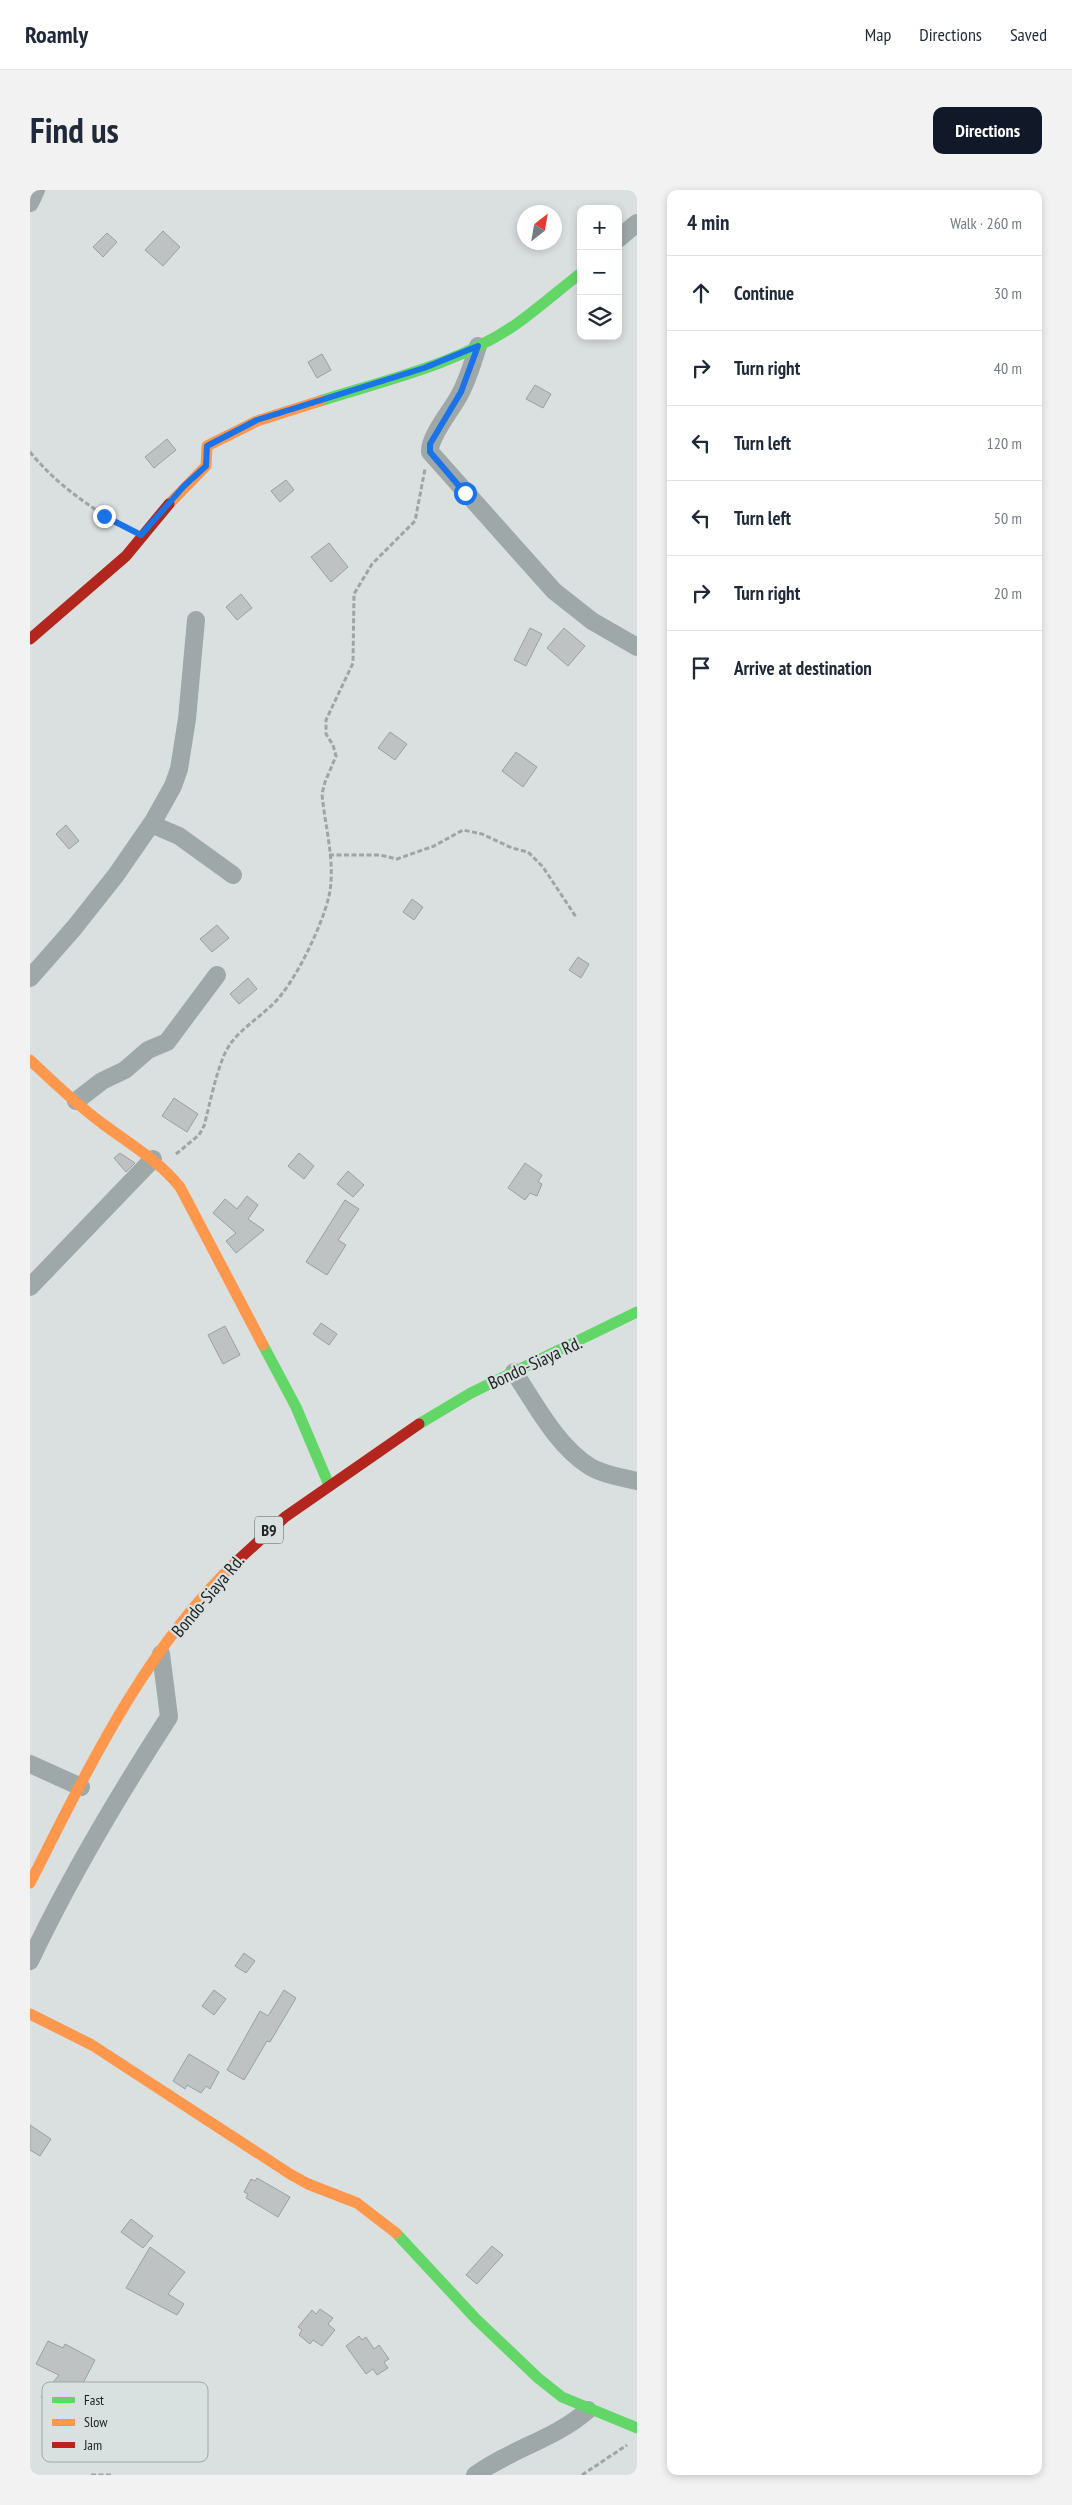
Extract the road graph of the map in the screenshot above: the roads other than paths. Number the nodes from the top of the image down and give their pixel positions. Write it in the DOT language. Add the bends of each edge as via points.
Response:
graph roads {
  1 [pos="36,190"];
  2 [pos="30,203"];
  3 [pos="637,222"];
  4 [pos="622,236"];
  5 [pos="577,276"];
  6 [pos="478,346"];
  7 [pos="196,620"];
  8 [pos="30,639"];
  9 [pos="637,647"];
  10 [pos="151,824"];
  11 [pos="233,874"];
  12 [pos="217,975"];
  13 [pos="30,978"];
  14 [pos="30,1060"];
  15 [pos="76,1101"];
  16 [pos="157,1163"];
  17 [pos="30,1287"];
  18 [pos="637,1312"];
  19 [pos="514,1372"];
  20 [pos="637,1481"];
  21 [pos="329,1485"];
  22 [pos="161,1654"];
  23 [pos="30,1764"];
  24 [pos="81,1787"];
  25 [pos="30,1883"];
  26 [pos="30,1961"];
  27 [pos="30,2014"];
  28 [pos="588,2410"];
  29 [pos="637,2428"];
  30 [pos="475,2475"];
  1 -- 2 [label="street"];
  3 -- 4 [label="street"];
  5 -- 6 [label="main road" via="515,325"];
  6 -- 8 [label="main road" via="424,368 257,420 207,446 206,466 184,486 126,556"];
  6 -- 9 [label="street" via="461,392 430,444 430,452 554,591 592,620"];
  7 -- 10 [label="street" via="179,769"];
  10 -- 11 [label="street" via="179,836"];
  10 -- 13 [label="street" via="99,897"];
  12 -- 15 [label="street" via="167,1042 148,1050 125,1070 102,1081"];
  14 -- 15 [label="main road"];
  15 -- 16 [label="main road"];
  16 -- 17 [label="street"];
  16 -- 21 [label="main road" via="171,1174 180,1188 243,1304 296,1407"];
  18 -- 19 [label="main road, Bondo-Siaya Rd. / B9"];
  19 -- 20 [label="street" via="577,1457 599,1471"];
  19 -- 21 [label="main road, Bondo-Siaya Rd. / B9" via="428,1419"];
  21 -- 22 [label="main road, Bondo-Siaya Rd. / B9" via="264,1534 236,1562"];
  22 -- 24 [label="main road, Bondo-Siaya Rd. / B9" via="117,1722"];
  22 -- 26 [label="street" via="169,1717 107,1815"];
  23 -- 24 [label="street"];
  24 -- 25 [label="main road, Bondo-Siaya Rd. / B9"];
  27 -- 28 [label="main road" via="92,2045 290,2174 357,2203 394,2231 476,2319 538,2378 562,2397"];
  28 -- 29 [label="main road"];
  28 -- 30 [label="street" via="561,2430 505,2454"];
}
